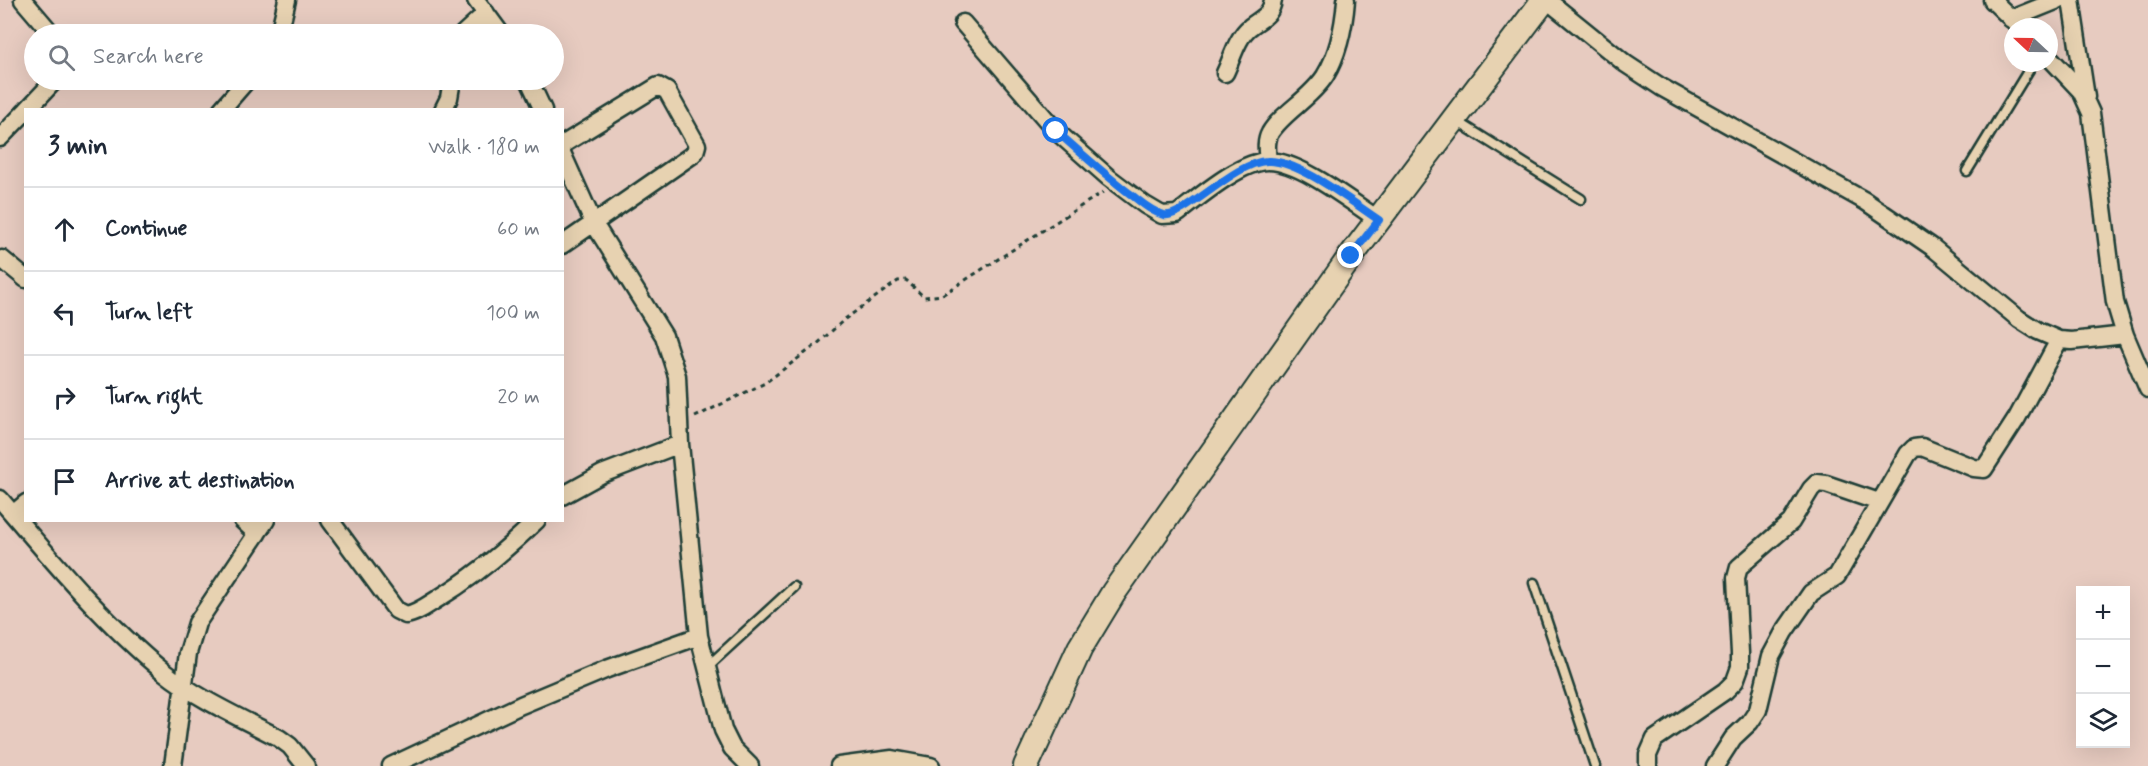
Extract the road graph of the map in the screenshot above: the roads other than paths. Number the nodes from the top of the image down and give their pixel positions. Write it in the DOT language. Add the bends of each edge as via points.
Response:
graph roads {
  1 [pos="23,0"];
  2 [pos="287,0"];
  3 [pos="1273,0"];
  4 [pos="1346,0"];
  5 [pos="1992,0"];
  6 [pos="2058,0"];
  7 [pos="2071,0"];
  8 [pos="1538,2"];
  9 [pos="481,6"];
  10 [pos="2010,18"];
  11 [pos="2024,18"];
  12 [pos="963,23"];
  13 [pos="43,24"];
  14 [pos="281,24"];
  15 [pos="469,24"];
  16 [pos="494,24"];
  17 [pos="2058,66"];
  18 [pos="2028,72"];
  19 [pos="1225,73"];
  20 [pos="45,90"];
  21 [pos="238,90"];
  22 [pos="450,90"];
  23 [pos="534,90"];
  24 [pos="2086,101"];
  25 [pos="28,108"];
  26 [pos="223,108"];
  27 [pos="443,108"];
  28 [pos="542,108"];
  29 [pos="24,112"];
  30 [pos="1455,120"];
  31 [pos="0,138"];
  32 [pos="564,144"];
  33 [pos="564,157"];
  34 [pos="1268,161"];
  35 [pos="1967,171"];
  36 [pos="1581,199"];
  37 [pos="593,222"];
  38 [pos="1376,225"];
  39 [pos="564,244"];
  40 [pos="2,259"];
  41 [pos="24,277"];
  42 [pos="2125,335"];
  43 [pos="2059,340"];
  44 [pos="2146,379"];
  45 [pos="680,444"];
  46 [pos="564,495"];
  47 [pos="0,499"];
  48 [pos="1879,502"];
  49 [pos="19,509"];
  50 [pos="29,522"];
  51 [pos="248,522"];
  52 [pos="331,522"];
  53 [pos="535,522"];
  54 [pos="262,527"];
  55 [pos="1534,583"];
  56 [pos="794,587"];
  57 [pos="699,636"];
  58 [pos="706,667"];
  59 [pos="1740,667"];
  60 [pos="185,686"];
  61 [pos="1761,699"];
  62 [pos="173,766"];
  63 [pos="306,766"];
  64 [pos="391,766"];
  65 [pos="750,766"];
  66 [pos="838,766"];
  67 [pos="932,766"];
  68 [pos="1026,766"];
  69 [pos="1594,766"];
  70 [pos="1648,766"];
  71 [pos="1715,766"];
  1 -- 13 [label="street"];
  2 -- 14 [label="street"];
  3 -- 19 [label="street" via="1268,14 1244,34"];
  4 -- 34 [label="street" via="1334,58 1318,85 1270,133"];
  5 -- 10 [label="street"];
  6 -- 11 [label="street"];
  7 -- 24 [label="street"];
  8 -- 30 [label="main road"];
  8 -- 43 [label="street" via="1642,75 1865,201 1932,247 2019,319"];
  9 -- 15 [label="street"];
  9 -- 16 [label="street"];
  12 -- 34 [label="street" via="1056,131 1155,212 1177,214 1221,181"];
  17 -- 24 [label="street"];
  18 -- 35 [label="lane"];
  20 -- 25 [label="street"];
  21 -- 26 [label="street"];
  22 -- 27 [label="street"];
  23 -- 28 [label="street"];
  24 -- 42 [label="street" via="2093,127 2115,302"];
  29 -- 31 [label="street"];
  30 -- 36 [label="lane"];
  30 -- 38 [label="main road"];
  32 -- 37 [label="street" via="658,86 667,91 695,141 697,149 692,155"];
  33 -- 37 [label="street"];
  34 -- 38 [label="street" via="1302,170"];
  37 -- 39 [label="street"];
  37 -- 45 [label="street" via="664,336 676,376"];
  38 -- 68 [label="main road" via="1114,592 1080,648"];
  40 -- 41 [label="street"];
  42 -- 43 [label="street"];
  42 -- 44 [label="street"];
  43 -- 48 [label="street" via="1988,466 1978,470 1930,449 1914,448"];
  45 -- 46 [label="street" via="602,474"];
  45 -- 57 [label="street"];
  47 -- 49 [label="street"];
  48 -- 59 [label="street" via="1817,483 1791,522 1739,567 1736,578"];
  48 -- 61 [label="street" via="1837,576 1811,593 1776,645"];
  50 -- 60 [label="street" via="111,624"];
  51 -- 54 [label="street"];
  52 -- 53 [label="street" via="396,610 406,615 464,583"];
  54 -- 60 [label="street" via="196,623"];
  55 -- 69 [label="lane"];
  56 -- 58 [label="lane"];
  57 -- 58 [label="street"];
  57 -- 64 [label="street" via="521,705"];
  58 -- 65 [label="street" via="723,730 732,748"];
  59 -- 61 [label="street"];
  59 -- 70 [label="street" via="1735,681 1725,691 1655,739"];
  60 -- 62 [label="street"];
  60 -- 63 [label="street" via="279,738"];
  61 -- 71 [label="street" via="1755,716 1733,738"];
  66 -- 67 [label="street" via="892,759"];
}
